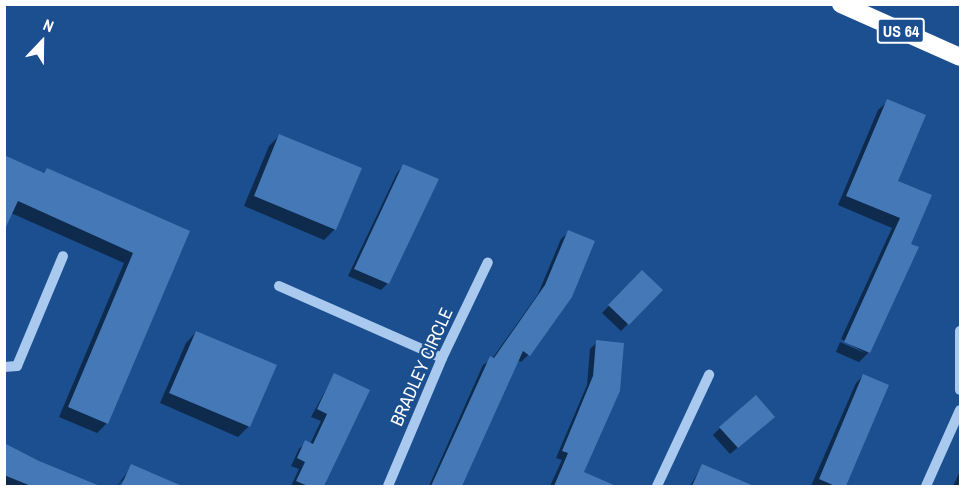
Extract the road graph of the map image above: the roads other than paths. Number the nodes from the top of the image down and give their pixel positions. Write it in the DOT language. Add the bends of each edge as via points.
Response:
graph roads {
  1 [pos="841,4"];
  2 [pos="960,57"];
  3 [pos="63,256"];
  4 [pos="488,262"];
  5 [pos="279,286"];
  6 [pos="960,332"];
  7 [pos="442,358"];
  8 [pos="4,367"];
  9 [pos="709,375"];
  10 [pos="960,390"];
  11 [pos="960,410"];
  12 [pos="388,486"];
  13 [pos="657,486"];
  14 [pos="926,486"];
  1 -- 2 [label="highway, US 64"];
  3 -- 8 [label="street" via="17,366"];
  4 -- 7 [label="street, BRADLEY CIRCLE"];
  5 -- 7 [label="street"];
  6 -- 10 [label="street"];
  7 -- 12 [label="street, BRADLEY CIRCLE"];
  9 -- 13 [label="street"];
  11 -- 14 [label="street"];
}
